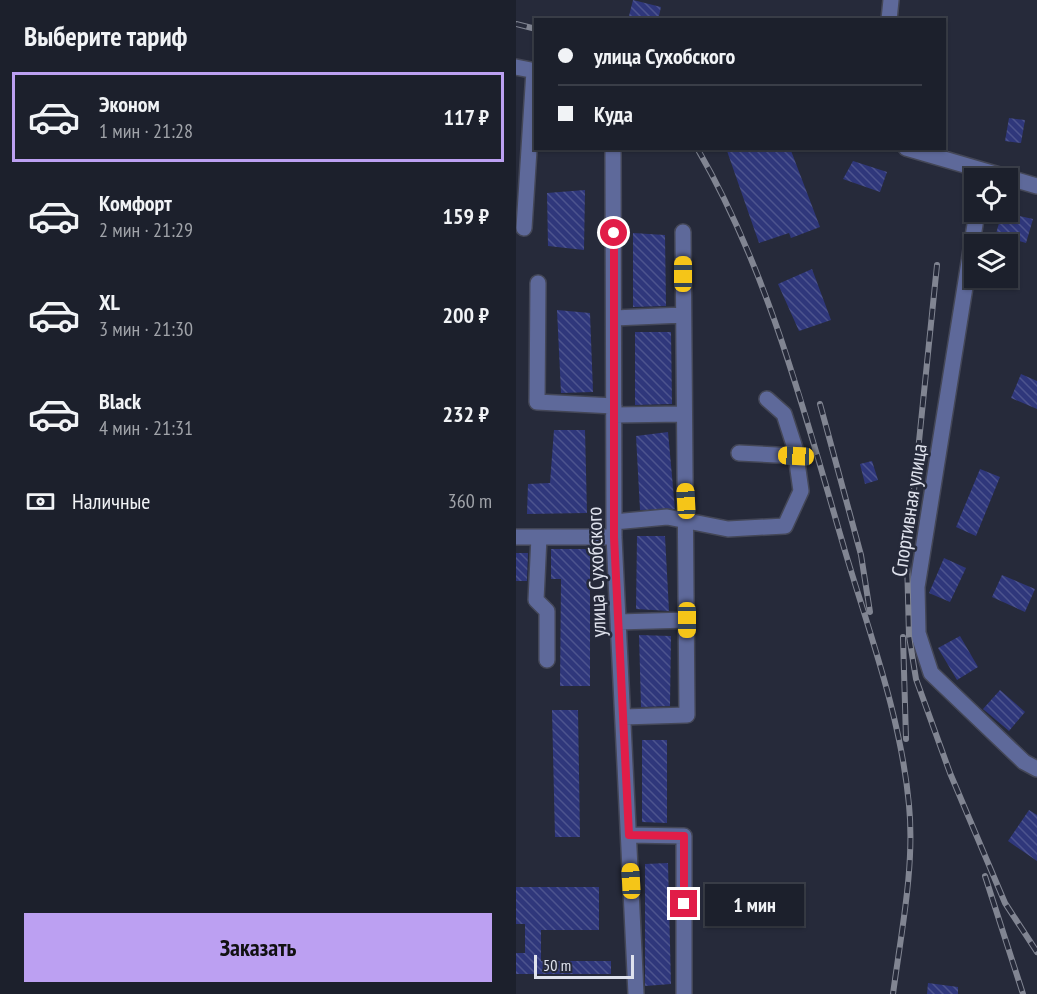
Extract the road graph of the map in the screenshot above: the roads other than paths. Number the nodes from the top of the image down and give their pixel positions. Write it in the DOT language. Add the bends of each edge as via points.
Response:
graph roads {
  1 [pos="891,0"];
  2 [pos="889,18"];
  3 [pos="516,67"];
  4 [pos="534,71"];
  5 [pos="534,85"];
  6 [pos="614,150"];
  7 [pos="912,150"];
  8 [pos="964,169"];
  9 [pos="1018,182"];
  10 [pos="1037,186"];
  11 [pos="975,222"];
  12 [pos="524,228"];
  13 [pos="683,232"];
  14 [pos="538,284"];
  15 [pos="683,315"];
  16 [pos="614,318"];
  17 [pos="767,399"];
  18 [pos="614,410"];
  19 [pos="682,414"];
  20 [pos="739,453"];
  21 [pos="796,456"];
  22 [pos="687,521"];
  23 [pos="614,522"];
  24 [pos="516,537"];
  25 [pos="539,537"];
  26 [pos="614,537"];
  27 [pos="687,620"];
  28 [pos="618,622"];
  29 [pos="547,660"];
  30 [pos="623,717"];
  31 [pos="1037,769"];
  32 [pos="629,835"];
  33 [pos="636,994"];
  34 [pos="684,994"];
  1 -- 2 [label="street"];
  3 -- 4 [label="street"];
  5 -- 12 [label="street"];
  6 -- 16 [label="street, улица Сухобского"];
  7 -- 8 [label="street"];
  9 -- 10 [label="street"];
  11 -- 31 [label="street, Спортивная улица" via="917,587 918,633 931,673 1024,762"];
  13 -- 15 [label="street"];
  14 -- 18 [label="street" via="537,402"];
  15 -- 16 [label="street"];
  15 -- 19 [label="street"];
  16 -- 18 [label="street, улица Сухобского"];
  17 -- 21 [label="street" via="784,414"];
  18 -- 19 [label="street"];
  18 -- 23 [label="street, улица Сухобского"];
  19 -- 22 [label="street"];
  20 -- 21 [label="street"];
  21 -- 22 [label="street" via="801,491 785,526 728,528"];
  22 -- 23 [label="street" via="667,517"];
  22 -- 27 [label="street"];
  23 -- 26 [label="street, улица Сухобского"];
  24 -- 25 [label="street"];
  25 -- 26 [label="street"];
  25 -- 29 [label="street" via="536,600 547,611"];
  26 -- 28 [label="street, улица Сухобского"];
  27 -- 28 [label="street"];
  27 -- 30 [label="street" via="687,715"];
  28 -- 30 [label="street, улица Сухобского"];
  30 -- 32 [label="street, улица Сухобского"];
  32 -- 33 [label="street, улица Сухобского"];
  32 -- 34 [label="street" via="684,836"];
}
